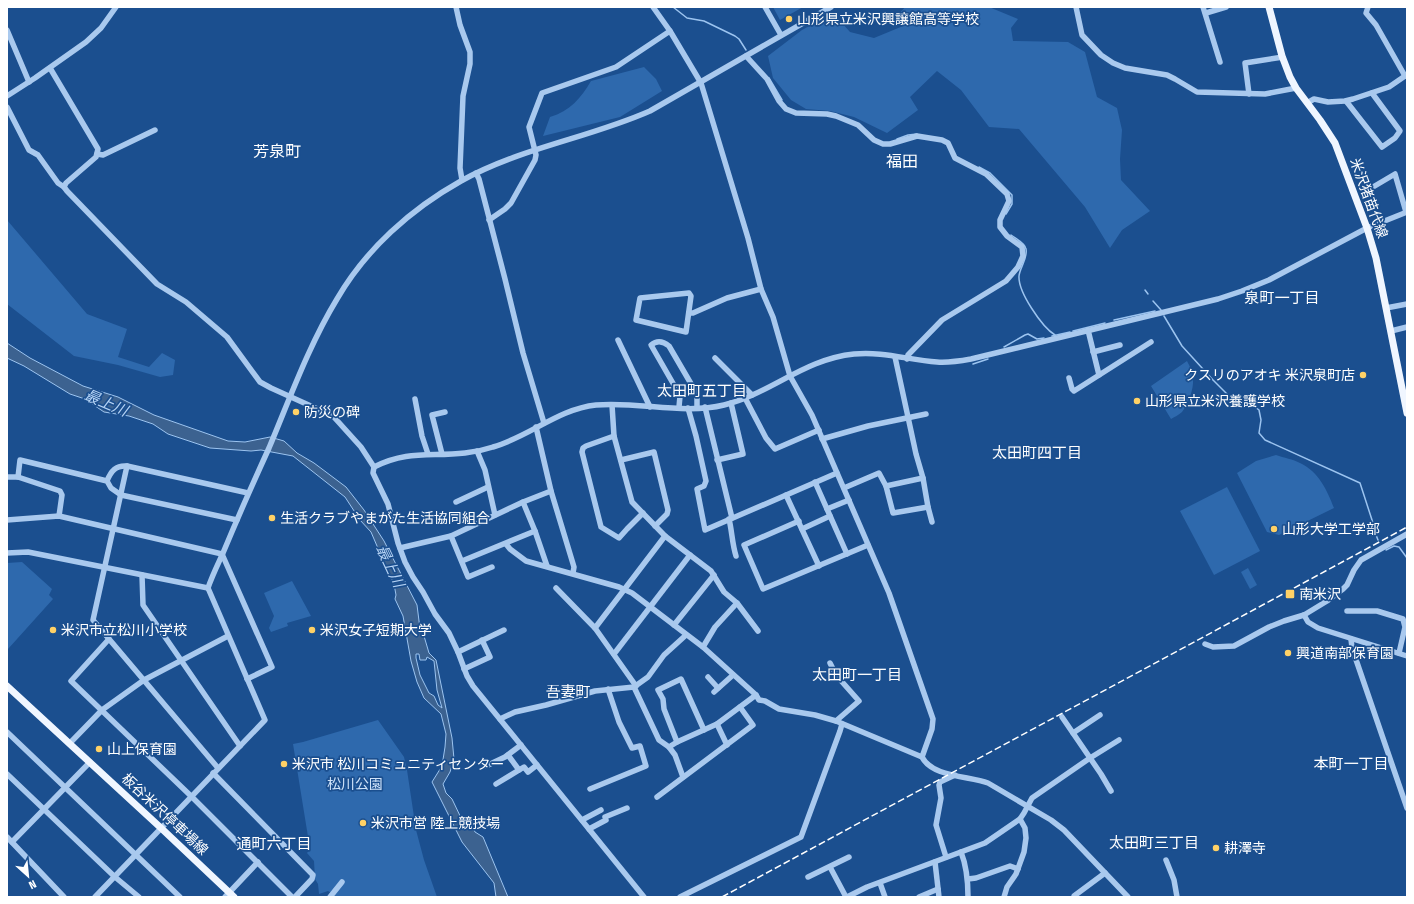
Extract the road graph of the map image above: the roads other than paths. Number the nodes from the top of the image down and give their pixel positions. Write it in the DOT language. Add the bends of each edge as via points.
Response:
graph roads {
  1 [pos="116,7"];
  2 [pos="456,7"];
  3 [pos="654,7"];
  4 [pos="765,7"];
  5 [pos="831,7"];
  6 [pos="1076,7"];
  7 [pos="1226,7"];
  8 [pos="1269,7"];
  9 [pos="1368,7"];
  10 [pos="1204,10"];
  11 [pos="7,30"];
  12 [pos="670,31"];
  13 [pos="781,35"];
  14 [pos="746,56"];
  15 [pos="1283,57"];
  16 [pos="1220,62"];
  17 [pos="50,68"];
  18 [pos="1406,76"];
  19 [pos="29,82"];
  20 [pos="701,83"];
  21 [pos="1296,88"];
  22 [pos="1372,93"];
  23 [pos="1248,94"];
  24 [pos="7,96"];
  25 [pos="1346,101"];
  26 [pos="1307,103"];
  27 [pos="7,107"];
  28 [pos="155,130"];
  29 [pos="535,151"];
  30 [pos="97,154"];
  31 [pos="476,173"];
  32 [pos="462,180"];
  33 [pos="1373,186"];
  34 [pos="64,187"];
  35 [pos="1407,212"];
  36 [pos="489,220"];
  37 [pos="1367,228"];
  38 [pos="761,289"];
  39 [pos="1407,304"];
  40 [pos="1386,308"];
  41 [pos="689,313"];
  42 [pos="1407,327"];
  43 [pos="1088,330"];
  44 [pos="1391,331"];
  45 [pos="618,340"];
  46 [pos="1151,342"];
  47 [pos="1120,345"];
  48 [pos="1094,352"];
  49 [pos="895,357"];
  50 [pos="715,358"];
  51 [pos="907,359"];
  52 [pos="1099,375"];
  53 [pos="790,376"];
  54 [pos="1069,378"];
  55 [pos="752,395"];
  56 [pos="291,396"];
  57 [pos="415,398"];
  58 [pos="745,398"];
  59 [pos="731,403"];
  60 [pos="612,405"];
  61 [pos="650,406"];
  62 [pos="679,407"];
  63 [pos="705,407"];
  64 [pos="688,408"];
  65 [pos="697,408"];
  66 [pos="445,412"];
  67 [pos="1407,413"];
  68 [pos="926,414"];
  69 [pos="908,418"];
  70 [pos="544,423"];
  71 [pos="536,427"];
  72 [pos="819,430"];
  73 [pos="614,436"];
  74 [pos="822,439"];
  75 [pos="477,451"];
  76 [pos="428,454"];
  77 [pos="442,454"];
  78 [pos="621,460"];
  79 [pos="717,460"];
  80 [pos="127,466"];
  81 [pos="374,467"];
  82 [pos="837,473"];
  83 [pos="18,476"];
  84 [pos="7,477"];
  85 [pos="923,478"];
  86 [pos="107,481"];
  87 [pos="815,482"];
  88 [pos="886,486"];
  89 [pos="488,487"];
  90 [pos="844,488"];
  91 [pos="551,491"];
  92 [pos="248,493"];
  93 [pos="786,494"];
  94 [pos="121,495"];
  95 [pos="848,500"];
  96 [pos="456,502"];
  97 [pos="523,502"];
  98 [pos="928,507"];
  99 [pos="827,509"];
  100 [pos="643,514"];
  101 [pos="495,515"];
  102 [pos="59,516"];
  103 [pos="830,516"];
  104 [pos="731,518"];
  105 [pos="7,520"];
  106 [pos="237,520"];
  107 [pos="799,521"];
  108 [pos="932,522"];
  109 [pos="655,526"];
  110 [pos="113,528"];
  111 [pos="802,529"];
  112 [pos="535,531"];
  113 [pos="1407,534"];
  114 [pos="451,536"];
  115 [pos="665,536"];
  116 [pos="506,544"];
  117 [pos="868,545"];
  118 [pos="400,548"];
  119 [pos="7,554"];
  120 [pos="222,554"];
  121 [pos="847,554"];
  122 [pos="690,555"];
  123 [pos="736,556"];
  124 [pos="462,561"];
  125 [pos="547,566"];
  126 [pos="819,566"];
  127 [pos="104,567"];
  128 [pos="492,567"];
  129 [pos="573,573"];
  130 [pos="142,575"];
  131 [pos="714,575"];
  132 [pos="208,588"];
  133 [pos="556,588"];
  134 [pos="625,589"];
  135 [pos="737,603"];
  136 [pos="650,607"];
  137 [pos="1347,610"];
  138 [pos="1304,615"];
  139 [pos="674,625"];
  140 [pos="594,628"];
  141 [pos="504,630"];
  142 [pos="758,631"];
  143 [pos="686,635"];
  144 [pos="228,636"];
  145 [pos="109,639"];
  146 [pos="1351,639"];
  147 [pos="482,640"];
  148 [pos="1205,644"];
  149 [pos="703,647"];
  150 [pos="458,652"];
  151 [pos="1399,653"];
  152 [pos="614,654"];
  153 [pos="1407,656"];
  154 [pos="181,660"];
  155 [pos="830,663"];
  156 [pos="464,669"];
  157 [pos="733,675"];
  158 [pos="708,677"];
  159 [pos="247,679"];
  160 [pos="144,680"];
  161 [pos="7,686"];
  162 [pos="635,687"];
  163 [pos="608,689"];
  164 [pos="756,695"];
  165 [pos="740,707"];
  166 [pos="102,710"];
  167 [pos="1100,715"];
  168 [pos="1062,717"];
  169 [pos="500,719"];
  170 [pos="836,721"];
  171 [pos="717,724"];
  172 [pos="842,724"];
  173 [pos="704,730"];
  174 [pos="7,732"];
  175 [pos="1073,733"];
  176 [pos="1120,740"];
  177 [pos="677,742"];
  178 [pos="70,743"];
  179 [pos="521,745"];
  180 [pos="727,745"];
  181 [pos="240,746"];
  182 [pos="669,747"];
  183 [pos="508,755"];
  184 [pos="922,757"];
  185 [pos="1090,758"];
  186 [pos="90,762"];
  187 [pos="537,765"];
  188 [pos="486,766"];
  189 [pos="218,768"];
  190 [pos="519,770"];
  191 [pos="7,774"];
  192 [pos="213,774"];
  193 [pos="955,775"];
  194 [pos="683,777"];
  195 [pos="496,784"];
  196 [pos="65,787"];
  197 [pos="590,789"];
  198 [pos="1111,791"];
  199 [pos="192,797"];
  200 [pos="657,797"];
  201 [pos="1027,806"];
  202 [pos="627,808"];
  203 [pos="1407,808"];
  204 [pos="44,809"];
  205 [pos="602,810"];
  206 [pos="1020,819"];
  207 [pos="582,820"];
  208 [pos="161,828"];
  209 [pos="589,829"];
  210 [pos="7,837"];
  211 [pos="12,842"];
  212 [pos="961,852"];
  213 [pos="135,855"];
  214 [pos="850,857"];
  215 [pos="946,857"];
  216 [pos="1166,860"];
  217 [pos="258,862"];
  218 [pos="935,862"];
  219 [pos="830,867"];
  220 [pos="1018,869"];
  221 [pos="1104,873"];
  222 [pos="114,877"];
  223 [pos="808,878"];
  224 [pos="968,879"];
  225 [pos="342,882"];
  226 [pos="880,882"];
  227 [pos="938,889"];
  228 [pos="229,895"];
  229 [pos="64,897"];
  230 [pos="96,897"];
  231 [pos="139,897"];
  232 [pos="180,897"];
  233 [pos="294,897"];
  234 [pos="330,897"];
  235 [pos="644,897"];
  236 [pos="680,897"];
  237 [pos="847,897"];
  238 [pos="885,897"];
  239 [pos="919,897"];
  240 [pos="939,897"];
  241 [pos="968,897"];
  242 [pos="1004,897"];
  243 [pos="1074,897"];
  244 [pos="1128,897"];
  245 [pos="1177,897"];
  1 -- 17 [label="street" via="101,28 86,42"];
  2 -- 32 [label="street" via="470,52 463,96 460,168"];
  3 -- 12 [label="street"];
  4 -- 13 [label="street"];
  5 -- 13 [label="street"];
  6 -- 23 [label="street" via="1082,35 1112,63 1125,68 1167,75 1197,92"];
  7 -- 10 [label="street"];
  8 -- 15 [label="main road, 米沢猪苗代線"];
  9 -- 18 [label="street" via="1366,13 1376,25"];
  10 -- 16 [label="street"];
  11 -- 19 [label="street"];
  12 -- 20 [label="street"];
  12 -- 29 [label="street" via="616,67 542,93 529,127"];
  13 -- 14 [label="street"];
  14 -- 20 [label="street"];
  14 -- 51 [label="street" via="767,79 786,109 796,113 836,116 858,125 874,140 883,144 917,136 945,140 955,158 986,174 1008,194 1009,201 1000,220 1000,227 1023,249 1018,267 1001,285 942,320"];
  15 -- 21 [label="main road, 米沢猪苗代線"];
  15 -- 23 [label="street" via="1245,63"];
  17 -- 19 [label="street"];
  17 -- 30 [label="street" via="98,149"];
  18 -- 22 [label="street" via="1389,87"];
  19 -- 24 [label="street"];
  20 -- 29 [label="street" via="666,104 639,116"];
  20 -- 38 [label="street"];
  21 -- 23 [label="street" via="1266,94"];
  21 -- 26 [label="main road, 米沢猪苗代線"];
  22 -- 25 [label="street"];
  22 -- 25 [label="street" via="1400,131 1382,147"];
  25 -- 26 [label="street" via="1328,102 1314,99"];
  26 -- 37 [label="main road, 米沢猪苗代線" via="1335,143"];
  27 -- 34 [label="street" via="29,150 38,155 58,183"];
  28 -- 30 [label="street" via="103,155"];
  29 -- 31 [label="street"];
  29 -- 36 [label="street" via="535,160 511,203 506,210"];
  30 -- 34 [label="street"];
  31 -- 32 [label="street"];
  31 -- 36 [label="street"];
  32 -- 56 [label="street" via="405,220 359,267 330,311"];
  33 -- 35 [label="street" via="1394,174"];
  34 -- 56 [label="street" via="157,284 186,302 227,337 260,382"];
  35 -- 37 [label="street"];
  36 -- 70 [label="street" via="523,354"];
  37 -- 40 [label="main road, 米沢猪苗代線"];
  37 -- 43 [label="street" via="1247,289 1218,299"];
  38 -- 41 [label="street" via="727,298"];
  38 -- 53 [label="street"];
  39 -- 40 [label="street"];
  40 -- 44 [label="main road, 米沢猪苗代線"];
  41 -- 41 [label="street" via="686,332 636,320 640,298 688,293 691,296"];
  42 -- 44 [label="street"];
  43 -- 48 [label="street"];
  43 -- 51 [label="street" via="971,360 937,362"];
  44 -- 67 [label="main road, 米沢猪苗代線"];
  45 -- 61 [label="street"];
  46 -- 52 [label="street"];
  47 -- 48 [label="street"];
  48 -- 52 [label="street"];
  49 -- 51 [label="street"];
  49 -- 53 [label="street" via="872,354 843,356 822,361"];
  49 -- 69 [label="street"];
  50 -- 55 [label="street"];
  52 -- 54 [label="street" via="1074,391"];
  53 -- 55 [label="street"];
  53 -- 72 [label="street"];
  55 -- 58 [label="street"];
  56 -- 81 [label="street" via="332,416 361,447"];
  56 -- 92 [label="street"];
  57 -- 76 [label="street"];
  58 -- 59 [label="street"];
  58 -- 72 [label="street" via="766,438 775,449"];
  59 -- 63 [label="street"];
  59 -- 79 [label="street" via="743,454"];
  60 -- 61 [label="street"];
  60 -- 70 [label="street" via="582,408"];
  60 -- 73 [label="street"];
  61 -- 62 [label="street"];
  62 -- 64 [label="street"];
  62 -- 65 [label="street" via="680,396 651,345 654,342 666,343 669,346 697,394"];
  63 -- 65 [label="street"];
  63 -- 79 [label="street"];
  64 -- 65 [label="street"];
  64 -- 104 [label="street" via="706,481 704,486 697,489 705,530"];
  66 -- 77 [label="street" via="432,415"];
  68 -- 69 [label="street"];
  69 -- 74 [label="street"];
  69 -- 85 [label="street"];
  70 -- 71 [label="street"];
  71 -- 75 [label="street" via="509,441"];
  71 -- 91 [label="street"];
  72 -- 74 [label="street"];
  73 -- 78 [label="street"];
  73 -- 100 [label="street" via="586,446 582,452 601,527 619,538"];
  74 -- 82 [label="street"];
  75 -- 77 [label="street"];
  75 -- 89 [label="street" via="485,470"];
  76 -- 77 [label="street"];
  76 -- 81 [label="street" via="401,457"];
  78 -- 100 [label="street" via="632,502"];
  78 -- 109 [label="street" via="654,452 668,510"];
  79 -- 104 [label="street"];
  80 -- 86 [label="street" via="117,466"];
  80 -- 92 [label="street"];
  80 -- 94 [label="street"];
  81 -- 118 [label="street" via="373,473 388,504"];
  82 -- 87 [label="street"];
  82 -- 90 [label="street"];
  83 -- 84 [label="street"];
  83 -- 86 [label="street" via="20,460"];
  83 -- 102 [label="street" via="60,491 62,495"];
  85 -- 88 [label="street"];
  85 -- 98 [label="street"];
  86 -- 94 [label="street" via="111,488"];
  87 -- 93 [label="street"];
  87 -- 99 [label="street"];
  88 -- 90 [label="street" via="879,473"];
  88 -- 98 [label="street" via="893,513"];
  89 -- 96 [label="street"];
  89 -- 101 [label="street"];
  90 -- 95 [label="street"];
  91 -- 97 [label="street"];
  91 -- 129 [label="street" via="574,567"];
  92 -- 106 [label="street"];
  93 -- 104 [label="street"];
  93 -- 107 [label="street"];
  94 -- 106 [label="street"];
  94 -- 110 [label="street"];
  95 -- 99 [label="street"];
  95 -- 117 [label="street"];
  97 -- 101 [label="street"];
  97 -- 112 [label="street"];
  98 -- 108 [label="street"];
  99 -- 103 [label="street"];
  100 -- 109 [label="street"];
  101 -- 114 [label="street"];
  102 -- 105 [label="street"];
  102 -- 110 [label="street"];
  103 -- 111 [label="street"];
  103 -- 121 [label="street"];
  104 -- 123 [label="street" via="731,540"];
  106 -- 120 [label="street"];
  107 -- 111 [label="street"];
  107 -- 126 [label="street" via="744,544 763,589"];
  109 -- 115 [label="street"];
  110 -- 120 [label="street"];
  110 -- 127 [label="street"];
  111 -- 126 [label="street"];
  112 -- 116 [label="street"];
  112 -- 125 [label="street"];
  113 -- 138 [label="street" via="1362,560 1343,590"];
  114 -- 118 [label="street"];
  114 -- 124 [label="street"];
  115 -- 122 [label="street"];
  115 -- 134 [label="street"];
  116 -- 124 [label="street"];
  116 -- 125 [label="street" via="526,561"];
  117 -- 121 [label="street"];
  117 -- 184 [label="street" via="892,602 932,712 933,724"];
  118 -- 150 [label="street" via="413,577 449,633"];
  119 -- 127 [label="street" via="28,552"];
  120 -- 132 [label="street"];
  120 -- 159 [label="street" via="272,667"];
  121 -- 126 [label="street"];
  122 -- 131 [label="street"];
  122 -- 136 [label="street"];
  124 -- 128 [label="street" via="468,577"];
  125 -- 129 [label="street"];
  127 -- 130 [label="street"];
  127 -- 145 [label="street" via="93,620"];
  129 -- 134 [label="street"];
  130 -- 132 [label="street"];
  130 -- 154 [label="street" via="143,605"];
  131 -- 135 [label="street" via="724,592"];
  131 -- 139 [label="street"];
  132 -- 144 [label="street"];
  133 -- 140 [label="street"];
  134 -- 136 [label="street"];
  134 -- 140 [label="street"];
  135 -- 142 [label="street"];
  135 -- 149 [label="street"];
  136 -- 139 [label="street"];
  136 -- 152 [label="street"];
  137 -- 151 [label="street" via="1377,611 1403,619 1405,626"];
  138 -- 146 [label="street" via="1308,622 1318,628"];
  138 -- 148 [label="street" via="1270,627 1234,646 1213,647"];
  139 -- 143 [label="street"];
  140 -- 152 [label="street"];
  141 -- 147 [label="street"];
  143 -- 149 [label="street"];
  143 -- 162 [label="street" via="659,661 648,677"];
  144 -- 154 [label="street"];
  144 -- 159 [label="street"];
  145 -- 160 [label="street"];
  145 -- 166 [label="street" via="71,682"];
  146 -- 151 [label="street"];
  146 -- 203 [label="street"];
  147 -- 150 [label="street"];
  147 -- 156 [label="street" via="490,657"];
  149 -- 157 [label="street"];
  150 -- 156 [label="street"];
  151 -- 153 [label="street"];
  152 -- 162 [label="street"];
  154 -- 160 [label="street"];
  154 -- 181 [label="street"];
  155 -- 170 [label="street" via="836,676 859,701"];
  156 -- 169 [label="street" via="473,686"];
  157 -- 158 [label="street" via="716,690"];
  157 -- 164 [label="street"];
  159 -- 181 [label="street" via="264,720"];
  160 -- 166 [label="street"];
  160 -- 189 [label="street"];
  161 -- 178 [label="main road, 板谷米沢停車場線"];
  162 -- 163 [label="street"];
  162 -- 182 [label="street" via="659,740"];
  163 -- 169 [label="street" via="515,712"];
  163 -- 197 [label="street" via="619,722 632,748 640,746 646,766"];
  164 -- 165 [label="street"];
  164 -- 170 [label="street" via="758,700 779,709"];
  165 -- 171 [label="street"];
  165 -- 180 [label="street" via="753,725"];
  166 -- 178 [label="street"];
  166 -- 199 [label="street"];
  167 -- 175 [label="street"];
  168 -- 175 [label="street"];
  169 -- 179 [label="street"];
  170 -- 172 [label="street"];
  171 -- 173 [label="street"];
  171 -- 180 [label="street"];
  172 -- 184 [label="street"];
  172 -- 236 [label="street" via="801,837"];
  173 -- 177 [label="street"];
  173 -- 177 [label="street" via="681,679 658,690"];
  174 -- 196 [label="street"];
  175 -- 185 [label="street"];
  176 -- 185 [label="street"];
  177 -- 182 [label="street"];
  178 -- 186 [label="main road, 板谷米沢停車場線"];
  179 -- 183 [label="street"];
  179 -- 187 [label="street"];
  180 -- 194 [label="street"];
  181 -- 189 [label="street"];
  182 -- 194 [label="street" via="675,755"];
  183 -- 188 [label="street"];
  183 -- 190 [label="street"];
  184 -- 193 [label="street" via="934,770"];
  185 -- 198 [label="street"];
  185 -- 201 [label="street" via="1032,798"];
  186 -- 196 [label="street"];
  186 -- 208 [label="main road, 板谷米沢停車場線"];
  187 -- 190 [label="street" via="528,772 524,767"];
  187 -- 207 [label="street"];
  189 -- 192 [label="street"];
  190 -- 195 [label="street"];
  191 -- 204 [label="street"];
  192 -- 199 [label="street"];
  192 -- 233 [label="street" via="313,875"];
  193 -- 201 [label="street" via="988,783"];
  193 -- 215 [label="street" via="940,782 939,785 941,798 936,825"];
  194 -- 200 [label="street"];
  196 -- 204 [label="street"];
  196 -- 213 [label="street"];
  199 -- 208 [label="street"];
  199 -- 217 [label="street"];
  201 -- 206 [label="street"];
  201 -- 221 [label="street" via="1064,830"];
  202 -- 209 [label="street"];
  204 -- 211 [label="street"];
  204 -- 222 [label="street"];
  205 -- 207 [label="street"];
  206 -- 212 [label="street" via="985,844"];
  206 -- 220 [label="street" via="1025,828 1026,838"];
  207 -- 209 [label="street"];
  208 -- 213 [label="street"];
  208 -- 228 [label="main road, 板谷米沢停車場線"];
  209 -- 235 [label="street"];
  210 -- 211 [label="street"];
  211 -- 229 [label="street"];
  212 -- 215 [label="street"];
  212 -- 224 [label="street"];
  213 -- 222 [label="street"];
  213 -- 232 [label="street"];
  214 -- 219 [label="street"];
  215 -- 218 [label="street"];
  216 -- 245 [label="street"];
  217 -- 228 [label="street"];
  217 -- 233 [label="street"];
  218 -- 226 [label="street"];
  218 -- 227 [label="street"];
  219 -- 223 [label="street"];
  219 -- 237 [label="street"];
  220 -- 224 [label="street" via="1010,866"];
  220 -- 242 [label="street"];
  221 -- 243 [label="street"];
  221 -- 244 [label="street"];
  222 -- 230 [label="street"];
  222 -- 231 [label="street"];
  224 -- 241 [label="street"];
  225 -- 234 [label="street"];
  226 -- 237 [label="street"];
  226 -- 238 [label="street"];
  227 -- 239 [label="street"];
  227 -- 240 [label="street"];
}
